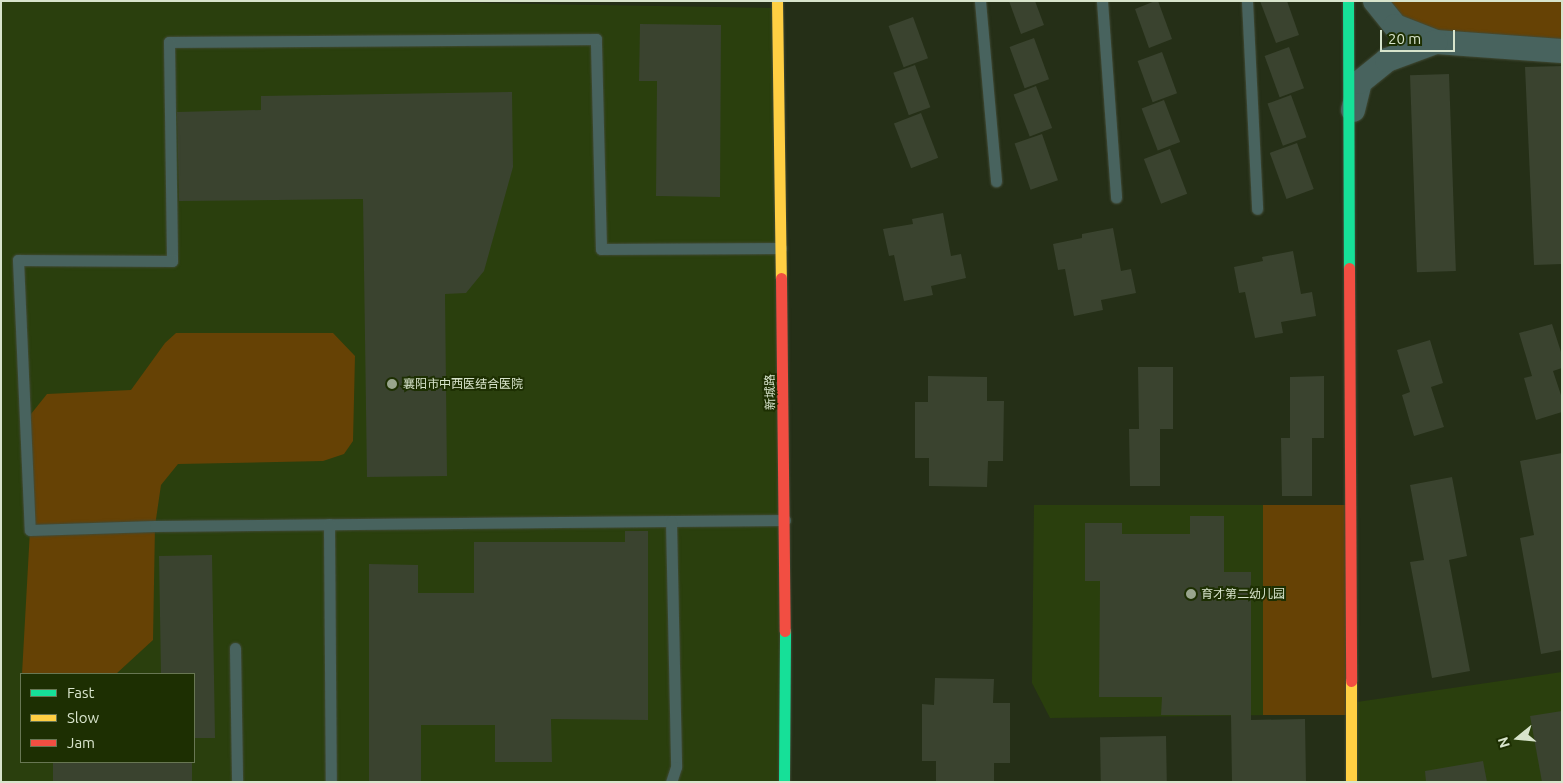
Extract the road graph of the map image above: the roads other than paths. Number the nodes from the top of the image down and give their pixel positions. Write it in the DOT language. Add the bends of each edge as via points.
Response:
graph roads {
  1 [pos="777,1"];
  2 [pos="980,1"];
  3 [pos="1102,1"];
  4 [pos="1247,1"];
  5 [pos="1348,1"];
  6 [pos="1375,1"];
  7 [pos="1436,42"];
  8 [pos="1562,51"];
  9 [pos="1348,129"];
  10 [pos="996,180"];
  11 [pos="1116,198"];
  12 [pos="1257,209"];
  13 [pos="781,248"];
  14 [pos="785,520"];
  15 [pos="671,521"];
  16 [pos="329,524"];
  17 [pos="235,648"];
  18 [pos="236,782"];
  19 [pos="331,782"];
  20 [pos="671,782"];
  21 [pos="784,782"];
  22 [pos="1351,782"];
  1 -- 13 [label="street, 新城路"];
  2 -- 10 [label="lane"];
  3 -- 11 [label="lane"];
  4 -- 12 [label="lane"];
  5 -- 9 [label="street"];
  6 -- 7 [label="street" via="1395,26"];
  7 -- 8 [label="street"];
  7 -- 9 [label="street" via="1386,60 1360,82"];
  9 -- 22 [label="street"];
  13 -- 14 [label="street, 新城路"];
  13 -- 16 [label="lane" via="601,249 596,40 169,42 172,261 18,260 30,530"];
  14 -- 15 [label="lane"];
  14 -- 21 [label="street, 新城路"];
  15 -- 16 [label="lane"];
  15 -- 20 [label="lane" via="676,767"];
  16 -- 19 [label="lane"];
  17 -- 18 [label="lane"];
}
